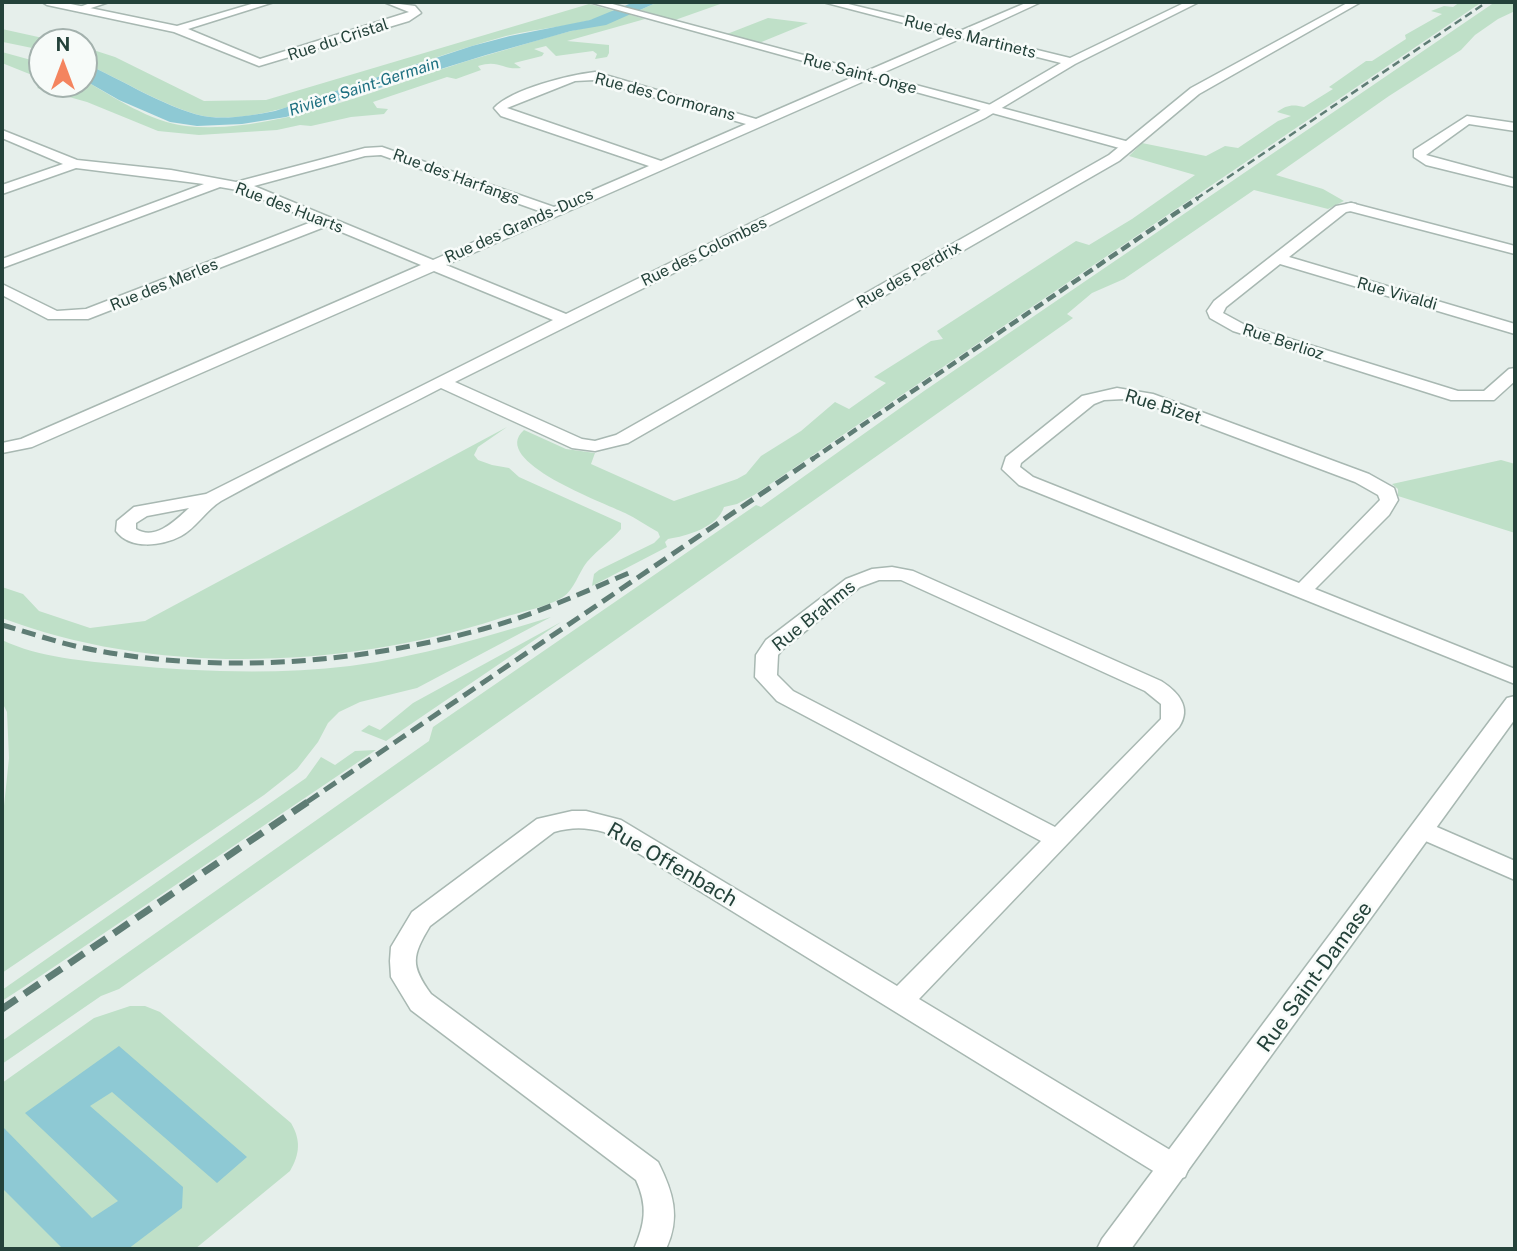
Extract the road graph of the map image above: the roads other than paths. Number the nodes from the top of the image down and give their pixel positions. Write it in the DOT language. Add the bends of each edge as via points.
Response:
graph roads {
  1 [pos="47,2"];
  2 [pos="104,2"];
  3 [pos="270,2"];
  4 [pos="389,2"];
  5 [pos="594,2"];
  6 [pos="828,2"];
  7 [pos="876,2"];
  8 [pos="1036,2"];
  9 [pos="1194,2"];
  10 [pos="1356,2"];
  11 [pos="82,8"];
  12 [pos="857,9"];
  13 [pos="177,29"];
  14 [pos="961,35"];
  15 [pos="1071,62"];
  16 [pos="866,76"];
  17 [pos="989,110"];
  18 [pos="755,122"];
  19 [pos="1515,127"];
  20 [pos="2,134"];
  21 [pos="1128,146"];
  22 [pos="75,164"];
  23 [pos="660,165"];
  24 [pos="219,183"];
  25 [pos="1515,183"];
  26 [pos="237,186"];
  27 [pos="2,190"];
  28 [pos="552,211"];
  29 [pos="327,221"];
  30 [pos="1515,250"];
  31 [pos="1278,259"];
  32 [pos="2,264"];
  33 [pos="433,264"];
  34 [pos="2,289"];
  35 [pos="566,320"];
  36 [pos="1515,329"];
  37 [pos="1515,373"];
  38 [pos="441,382"];
  39 [pos="2,448"];
  40 [pos="211,499"];
  41 [pos="1302,591"];
  42 [pos="1515,677"];
  43 [pos="1515,703"];
  44 [pos="1423,830"];
  45 [pos="1058,839"];
  46 [pos="1515,871"];
  47 [pos="900,1002"];
  48 [pos="1174,1168"];
  49 [pos="650,1249"];
  50 [pos="1113,1249"];
  1 -- 11 [label="street"];
  2 -- 11 [label="street"];
  3 -- 13 [label="street"];
  4 -- 13 [label="street, Rue du Cristal" via="416,13 259,63"];
  5 -- 16 [label="street, Rue Saint-Onge"];
  6 -- 12 [label="street, Rue des Martinets"];
  7 -- 12 [label="street"];
  8 -- 14 [label="street, Rue des Grands-Ducs"];
  9 -- 15 [label="street, Rue des Colombes"];
  10 -- 21 [label="street, Rue des Perdrix" via="1195,91"];
  11 -- 13 [label="street"];
  12 -- 14 [label="street, Rue des Martinets"];
  14 -- 15 [label="street, Rue des Martinets"];
  14 -- 16 [label="street, Rue des Grands-Ducs"];
  15 -- 17 [label="street, Rue des Colombes"];
  16 -- 17 [label="street, Rue Saint-Onge"];
  16 -- 18 [label="street, Rue des Grands-Ducs"];
  17 -- 21 [label="street, Rue Saint-Onge"];
  17 -- 35 [label="street, Rue des Colombes"];
  18 -- 23 [label="street, Rue des Grands-Ducs"];
  18 -- 23 [label="street, Rue des Cormorans" via="595,76 569,79 500,108"];
  19 -- 25 [label="street" via="1463,121 1419,155"];
  20 -- 22 [label="street, Rue des Huarts"];
  21 -- 38 [label="street, Rue des Perdrix" via="614,442 595,446 570,441"];
  22 -- 24 [label="street, Rue des Huarts"];
  22 -- 27 [label="street"];
  23 -- 28 [label="street, Rue des Grands-Ducs"];
  24 -- 26 [label="street, Rue des Huarts"];
  24 -- 32 [label="street"];
  26 -- 28 [label="street, Rue des Harfangs" via="382,151"];
  26 -- 29 [label="street, Rue des Huarts"];
  28 -- 33 [label="street, Rue des Grands-Ducs"];
  29 -- 33 [label="street, Rue des Huarts"];
  29 -- 34 [label="street, Rue des Merles" via="81,316 54,316"];
  30 -- 31 [label="street, Rue Berlioz" via="1351,207 1341,209"];
  31 -- 36 [label="street, Rue Vivaldi"];
  31 -- 37 [label="street, Rue Berlioz" via="1220,304 1216,315 1239,328 1457,396 1488,396"];
  33 -- 35 [label="street, Rue des Huarts"];
  33 -- 39 [label="street, Rue des Grands-Ducs" via="26,443"];
  35 -- 38 [label="street, Rue des Colombes"];
  38 -- 40 [label="street, Rue des Colombes"];
  41 -- 41 [label="street, Rue Bizet" via="1382,511 1389,500 1387,492 1362,478 1147,398 1122,393 1088,400 1012,461 1010,469 1026,481"];
  41 -- 42 [label="street, Rue Bizet"];
  43 -- 44 [label="street, Rue Saint-Damase"];
  44 -- 46 [label="street"];
  44 -- 48 [label="street, Rue Saint-Damase"];
  45 -- 45 [label="street, Rue Brahms" via="1171,722 1174,704 1166,694 896,573 853,583 767,654 766,677 785,696"];
  45 -- 47 [label="street, Rue Brahms"];
  47 -- 48 [label="street, Rue Offenbach"];
  47 -- 49 [label="street, Rue Offenbach" via="612,826 586,819 558,821 534,832 421,919 404,947 404,976 411,989 421,1002 647,1171 656,1187 662,1221"];
  48 -- 50 [label="street, Rue Saint-Damase"];
}
